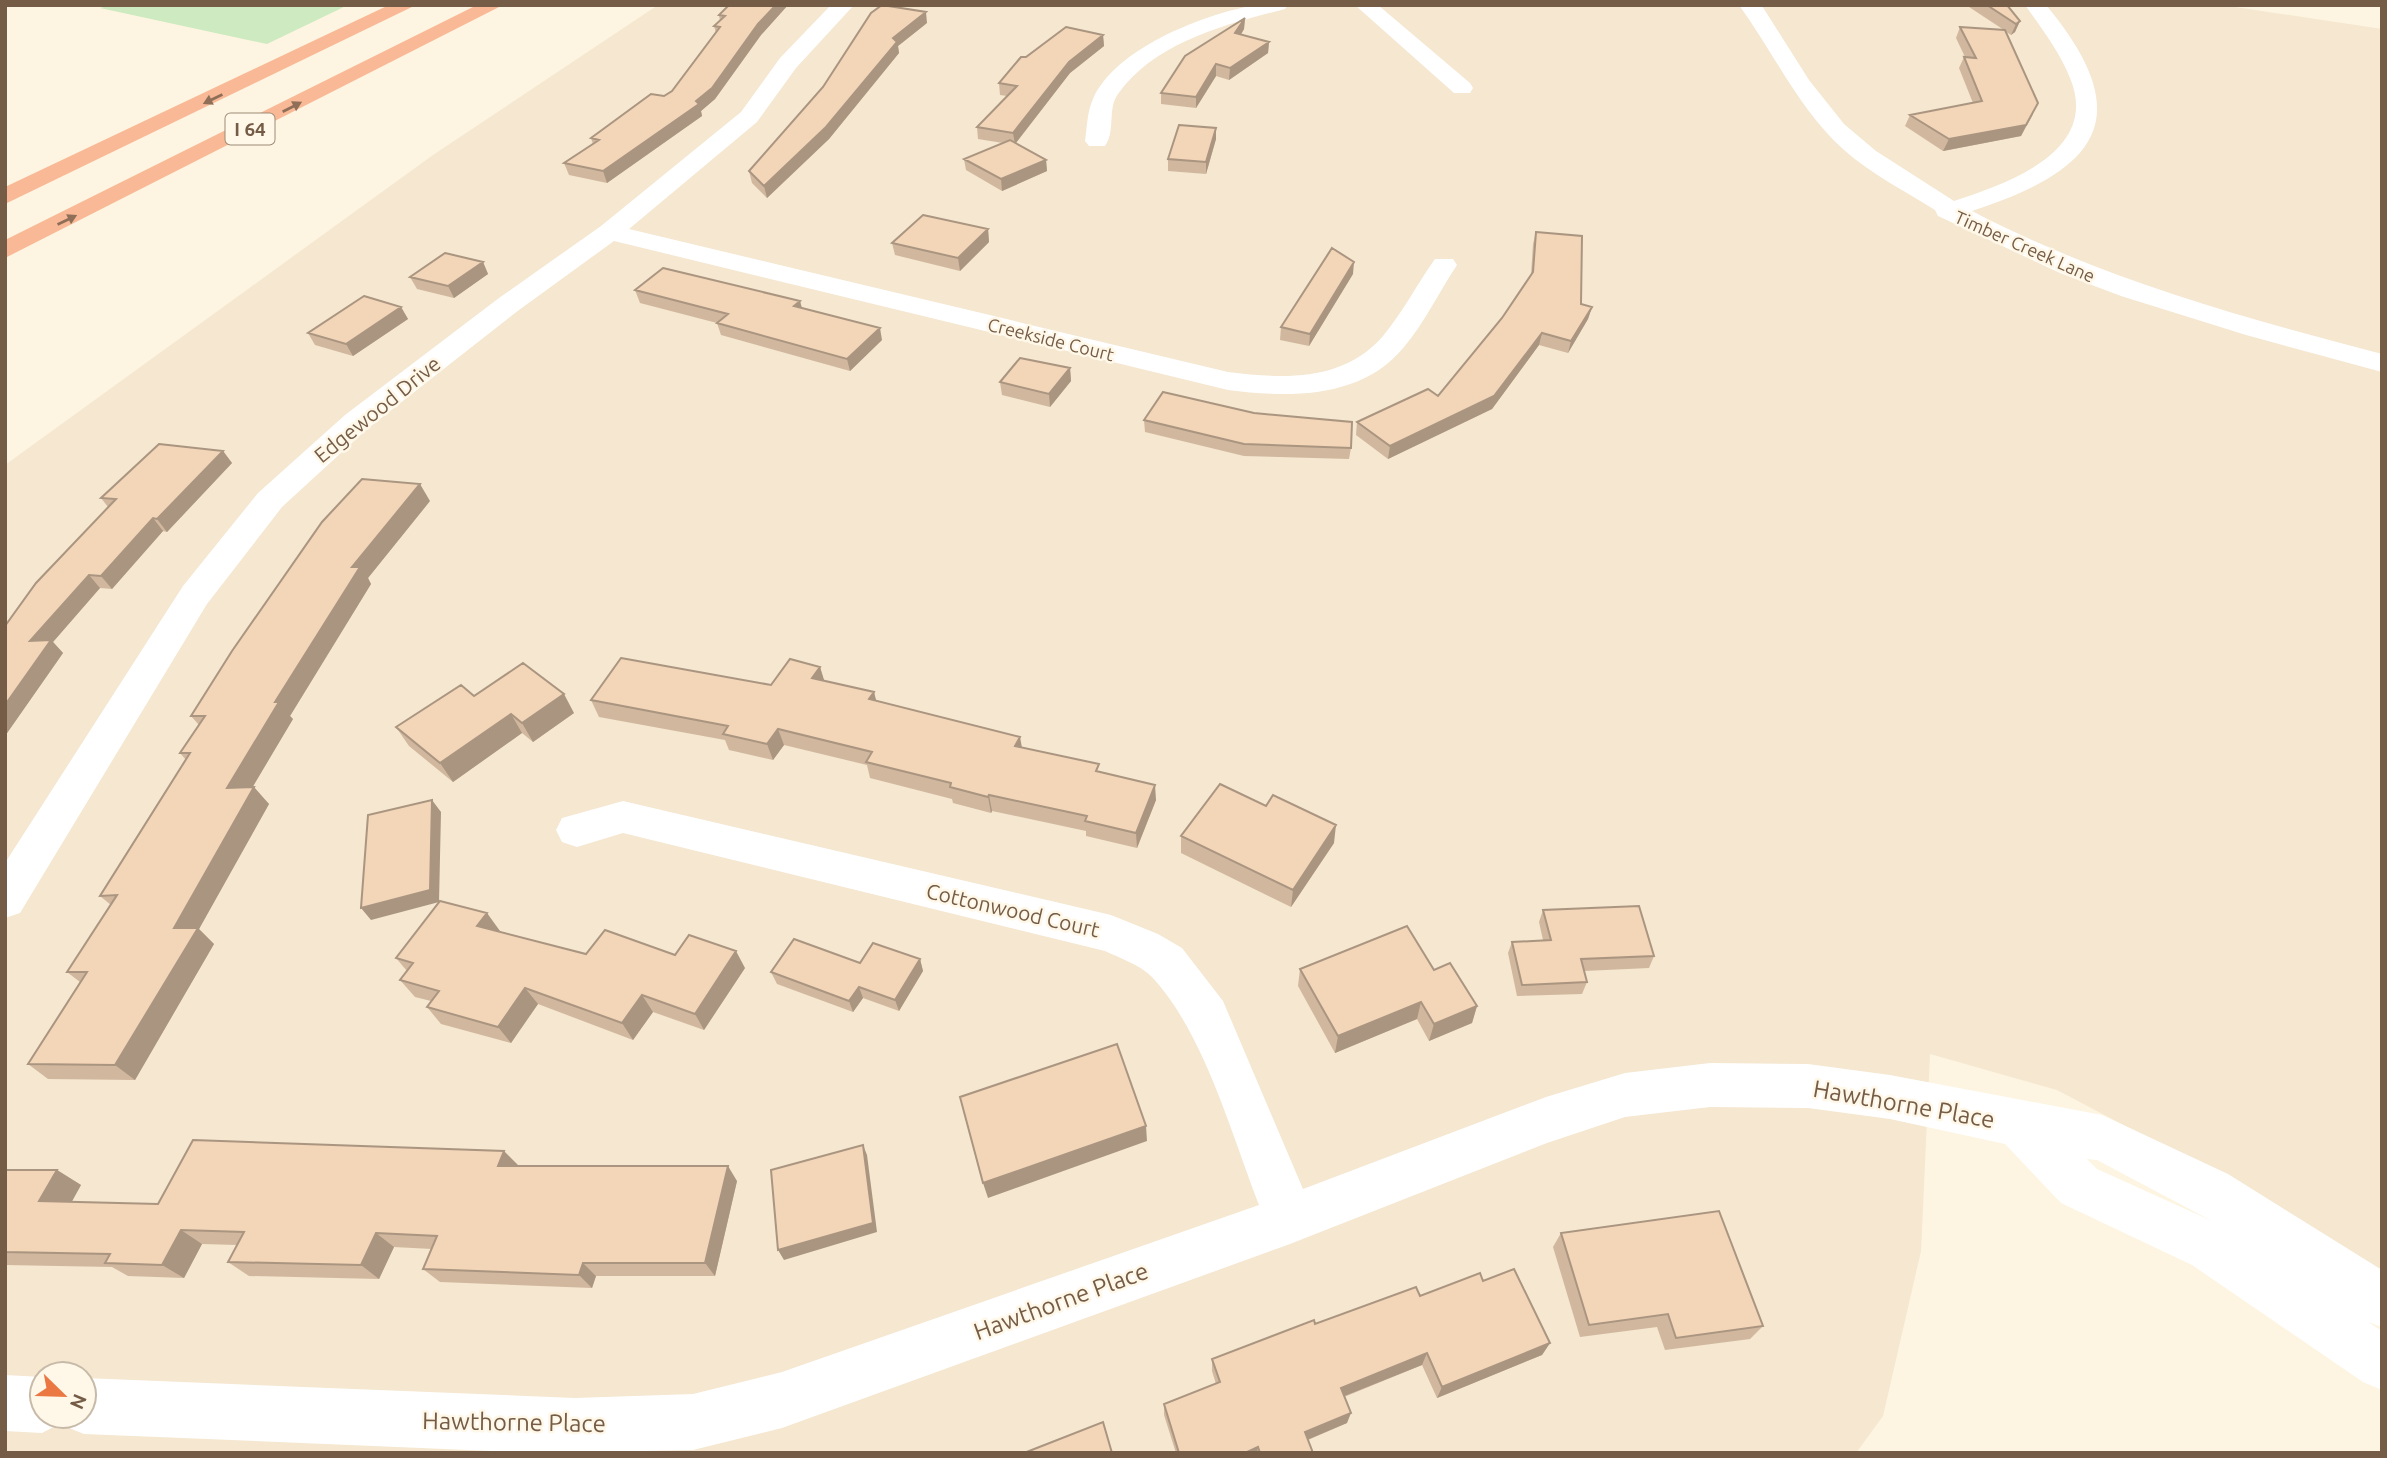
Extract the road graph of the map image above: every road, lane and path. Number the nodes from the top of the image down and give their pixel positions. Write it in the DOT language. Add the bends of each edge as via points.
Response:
graph roads {
  1 [pos="388,5"];
  2 [pos="406,5"];
  3 [pos="493,5"];
  4 [pos="844,5"];
  5 [pos="1278,5"];
  6 [pos="1366,5"];
  7 [pos="1749,5"];
  8 [pos="2035,5"];
  9 [pos="306,54"];
  10 [pos="1462,88"];
  11 [pos="1097,141"];
  12 [pos="5,197"];
  13 [pos="1947,211"];
  14 [pos="610,232"];
  15 [pos="5,250"];
  16 [pos="1444,265"];
  17 [pos="2382,363"];
  18 [pos="577,830"];
  19 [pos="5,900"];
  20 [pos="2018,1124"];
  21 [pos="1290,1219"];
  22 [pos="2382,1301"];
  23 [pos="2382,1363"];
  24 [pos="5,1403"];
  25 [pos="28,1404"];
  26 [pos="98,1407"];
  1 -- 9 [label="highway"];
  2 -- 9 [label="highway, I 64"];
  15 -- 3 [label="highway, I 64, one-way"];
  4 -- 14 [label="street, Edgewood Drive" via="788,63 748,117"];
  5 -- 11 [label="street" via="1228,18 1145,55 1105,95"];
  6 -- 10 [label="street"];
  7 -- 13 [label="street, Timber Creek Lane" via="1806,93 1850,143"];
  8 -- 13 [label="street" via="2078,65 2090,98 2085,130 2062,160 2012,190"];
  9 -- 12 [label="highway, I 64, one-way"];
  13 -- 17 [label="street, Timber Creek Lane" via="2102,281 2260,331"];
  14 -- 16 [label="street, Creekside Court" via="1228,382 1276,388 1327,382 1367,368 1393,343"];
  14 -- 19 [label="street, Edgewood Drive" via="356,422 270,500 195,595"];
  18 -- 21 [label="street, Cottonwood Court" via="623,817 1111,934 1142,947 1166,962 1207,1015"];
  20 -- 21 [label="street, Hawthorne Place" via="1890,1097 1808,1086 1710,1085 1625,1095 1546,1120"];
  20 -- 22 [label="street, Hawthorne Place" via="2102,1138 2210,1191"];
  20 -- 23 [label="street, Hawthorne Place" via="2079,1186 2210,1247"];
  21 -- 26 [label="street, Hawthorne Place" via="782,1400 693,1422 575,1426"];
  24 -- 25 [label="street"];
}
